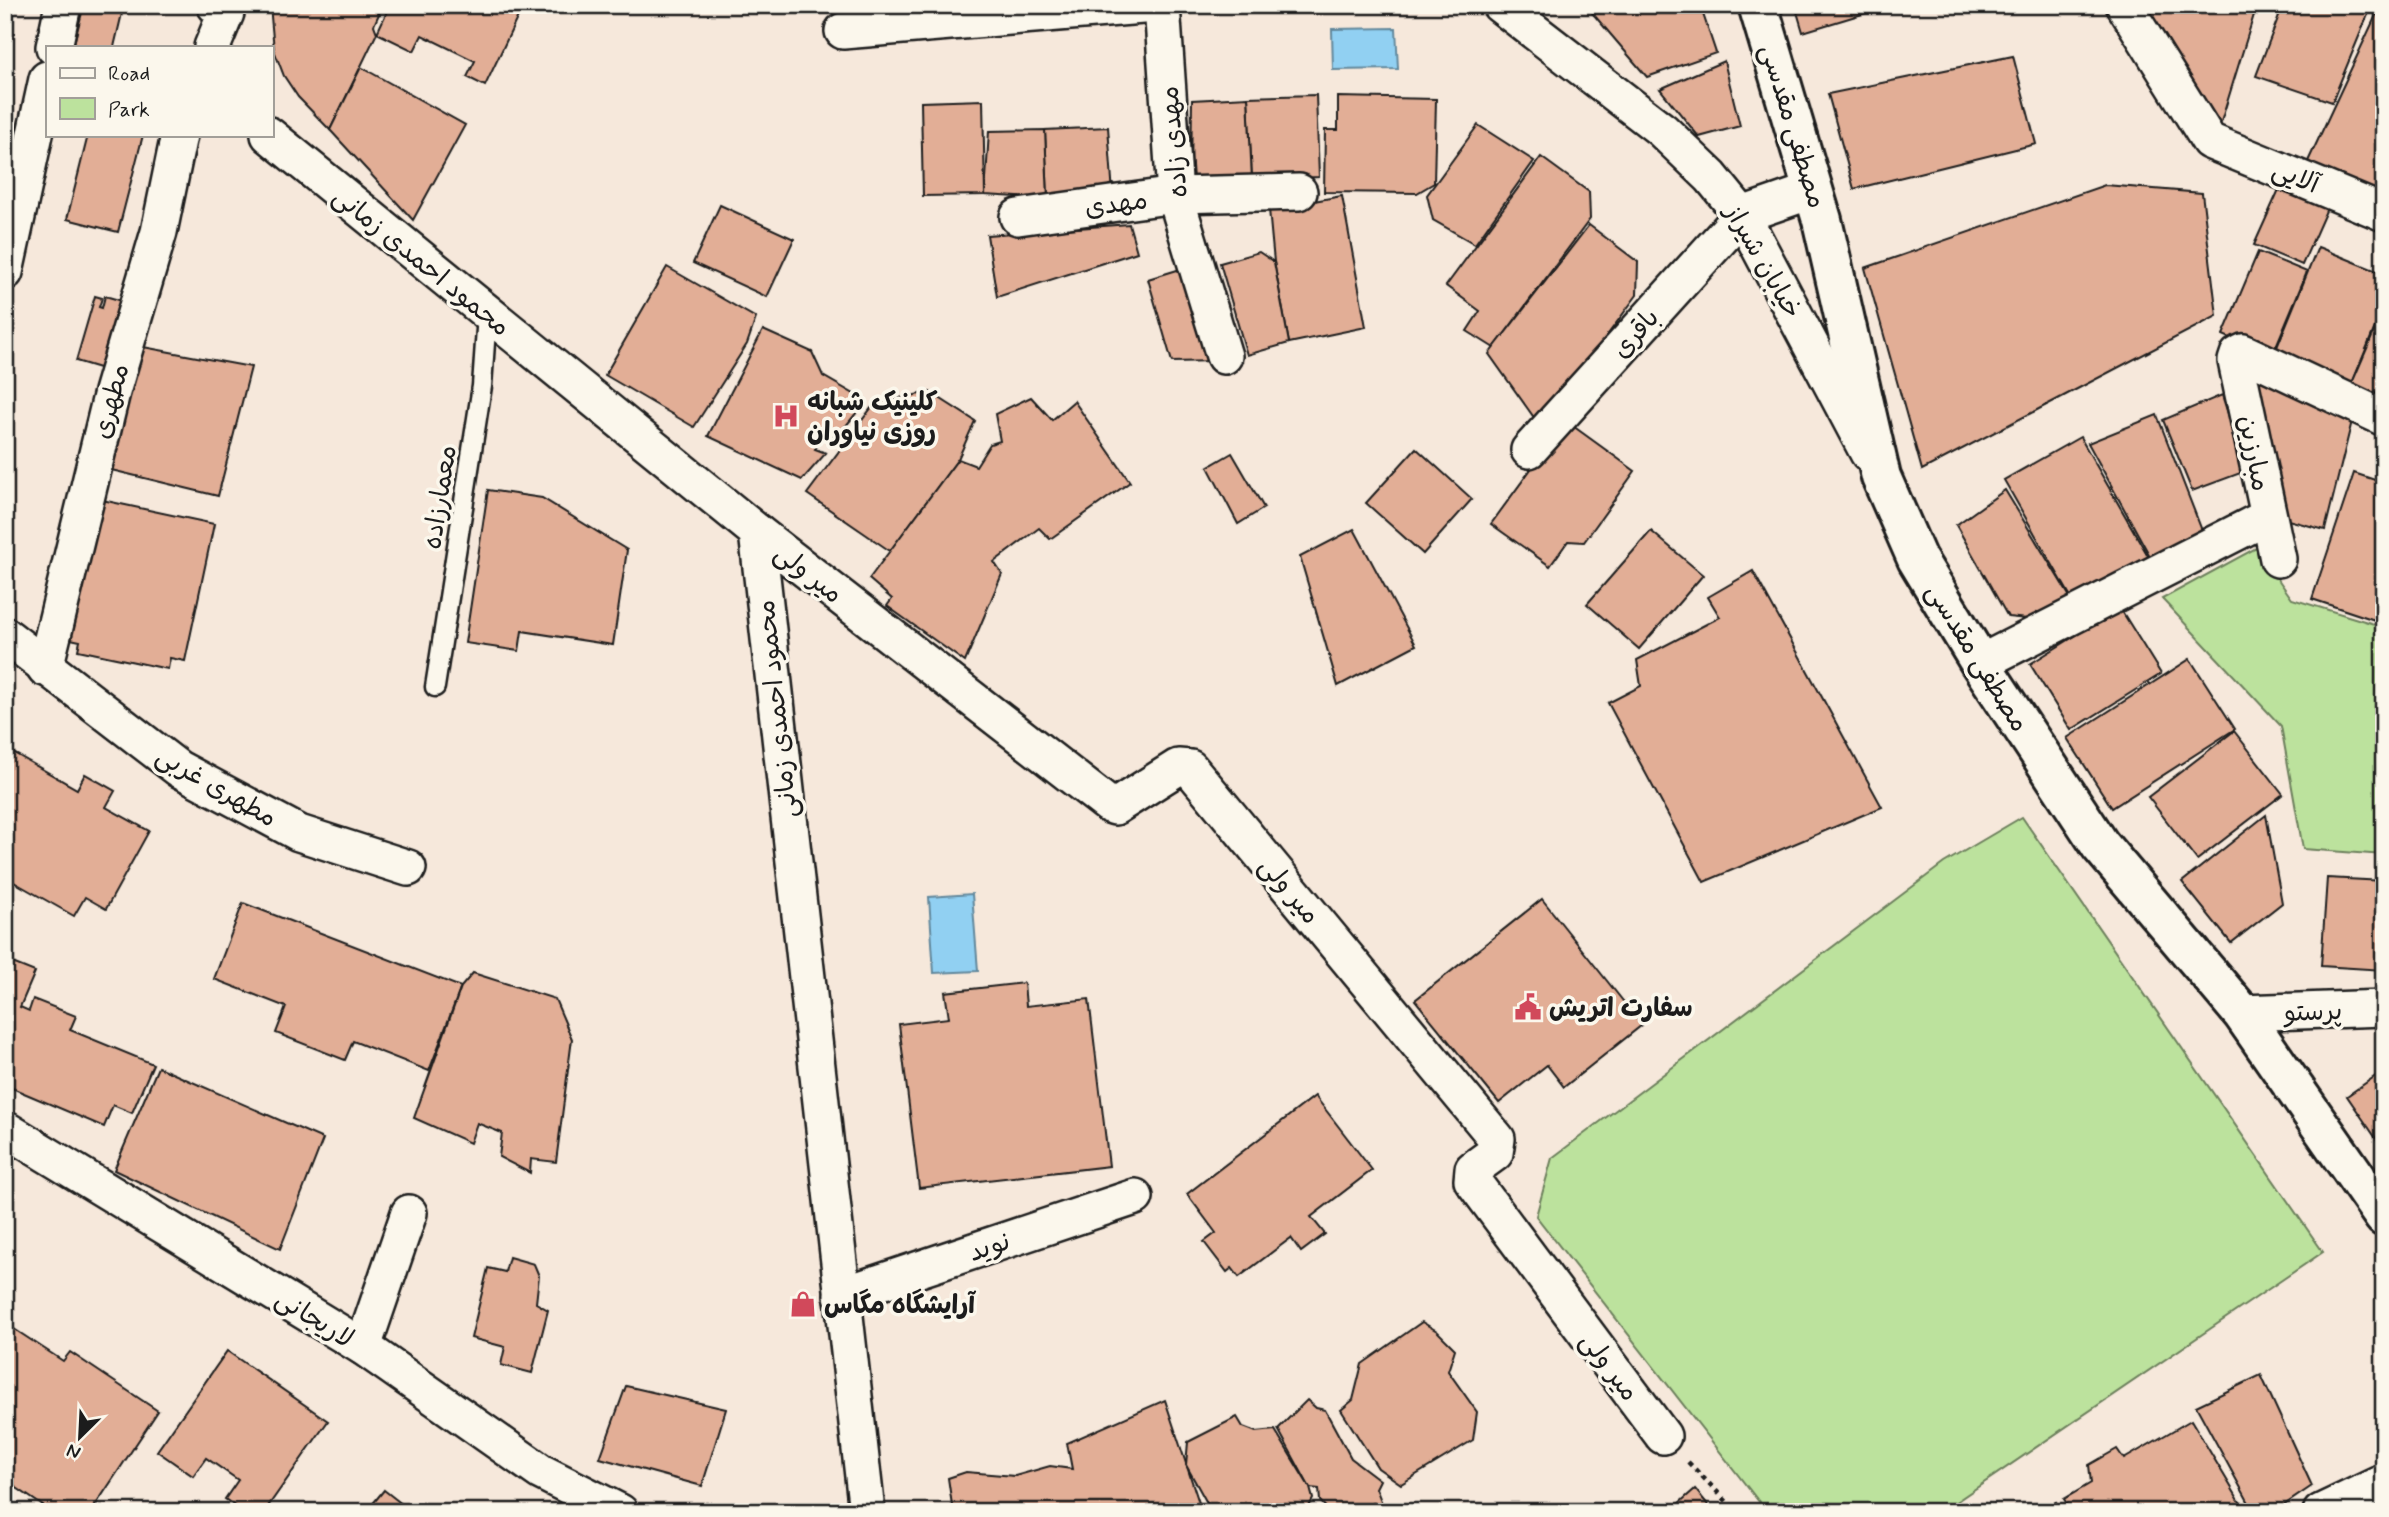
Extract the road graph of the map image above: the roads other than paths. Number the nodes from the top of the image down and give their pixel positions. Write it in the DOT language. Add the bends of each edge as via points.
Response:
graph roads {
  1 [pos="63,5"];
  2 [pos="1155,5"];
  3 [pos="1162,5"];
  4 [pos="1500,5"];
  5 [pos="1758,5"];
  6 [pos="2124,5"];
  7 [pos="223,8"];
  8 [pos="843,31"];
  9 [pos="54,46"];
  10 [pos="212,46"];
  11 [pos="228,46"];
  12 [pos="46,84"];
  13 [pos="179,136"];
  14 [pos="270,136"];
  15 [pos="1814,190"];
  16 [pos="1299,192"];
  17 [pos="1175,195"];
  18 [pos="2384,213"];
  19 [pos="1742,215"];
  20 [pos="1018,216"];
  21 [pos="5,272"];
  22 [pos="487,314"];
  23 [pos="1224,356"];
  24 [pos="2384,418"];
  25 [pos="1529,450"];
  26 [pos="1881,477"];
  27 [pos="2267,517"];
  28 [pos="757,532"];
  29 [pos="2277,559"];
  30 [pos="5,635"];
  31 [pos="1980,663"];
  32 [pos="45,668"];
  33 [pos="435,687"];
  34 [pos="408,868"];
  35 [pos="2384,1008"];
  36 [pos="2242,1013"];
  37 [pos="5,1129"];
  38 [pos="1135,1196"];
  39 [pos="409,1213"];
  40 [pos="2384,1217"];
  41 [pos="842,1295"];
  42 [pos="363,1347"];
  43 [pos="1663,1436"];
  44 [pos="2384,1482"];
  45 [pos="620,1512"];
  46 [pos="867,1512"];
  47 [pos="2322,1512"];
  1 -- 9 [label="street"];
  2 -- 8 [label="street"];
  3 -- 17 [label="street, مهدی زاده"];
  4 -- 19 [label="street, خیابان شیراز" via="1662,131 1711,177"];
  5 -- 15 [label="main road, مصطفی مقدسی"];
  6 -- 18 [label="street, آلایی" via="2209,141"];
  7 -- 10 [label="street"];
  7 -- 11 [label="street"];
  12 -- 21 [label="street"];
  13 -- 32 [label="street, مطهری" via="159,232 112,392"];
  14 -- 22 [label="street, محمود احمدی زمانی"];
  15 -- 19 [label="street"];
  15 -- 26 [label="main road, مصطفی مقدسی"];
  16 -- 17 [label="street, مهدی"];
  17 -- 20 [label="street, مهدی"];
  17 -- 23 [label="street, مهدی زاده"];
  19 -- 25 [label="street, باقری"];
  19 -- 26 [label="street, خیابان شیراز"];
  22 -- 28 [label="street, محمود احمدی زمانی"];
  22 -- 33 [label="lane, معمارزاده" via="482,386"];
  24 -- 27 [label="street, مبارزین" via="2243,352 2238,355"];
  26 -- 31 [label="main road, مصطفی مقدسی" via="1917,559"];
  27 -- 29 [label="street"];
  27 -- 31 [label="street, مبارزین"];
  28 -- 41 [label="street, محمود احمدی زمانی"];
  28 -- 43 [label="street, میر ولی" via="1109,806 1115,807 1178,767 1190,768 1497,1139 1495,1153 1473,1169 1472,1181"];
  30 -- 32 [label="street, مطهری غربی"];
  31 -- 36 [label="main road, مصطفی مقدسی" via="2100,845"];
  32 -- 34 [label="street, مطهری غربی" via="179,769 299,833"];
  35 -- 36 [label="street, پرستو"];
  36 -- 40 [label="main road, مصطفی مقدسی"];
  37 -- 42 [label="street, لاریجانی"];
  38 -- 41 [label="street, نوید"];
  39 -- 42 [label="street"];
  41 -- 46 [label="street, محمود احمدی زمانی"];
  42 -- 45 [label="street, لاریجانی" via="541,1472"];
  44 -- 47 [label="street"];
}
